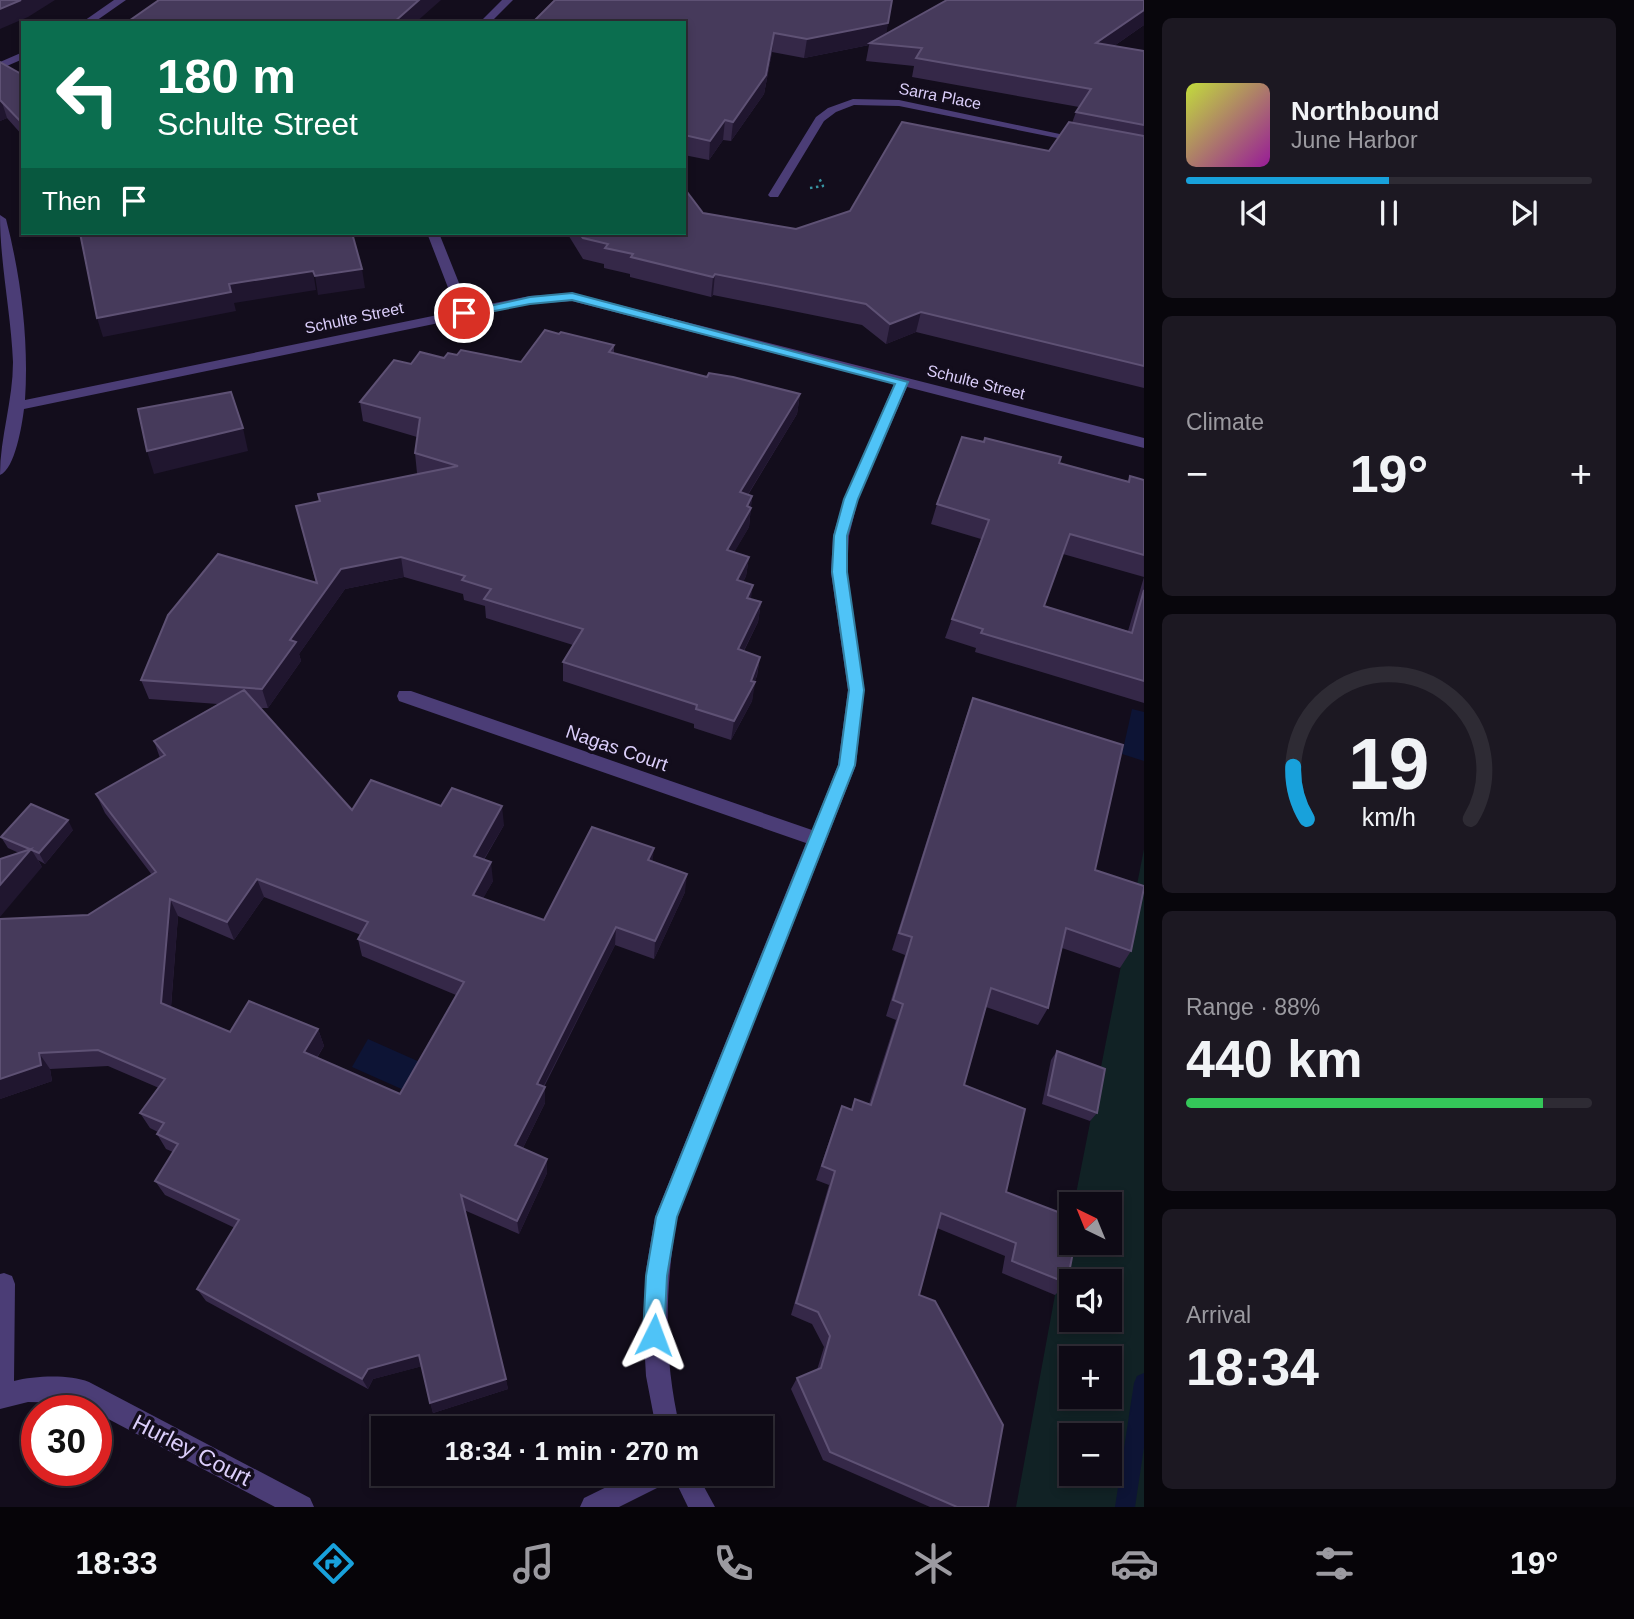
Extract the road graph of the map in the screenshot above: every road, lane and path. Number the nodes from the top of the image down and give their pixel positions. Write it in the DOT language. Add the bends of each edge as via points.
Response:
graph roads {
  1 [pos="121,0"];
  2 [pos="508,0"];
  3 [pos="89,21"];
  4 [pos="486,21"];
  5 [pos="21,56"];
  6 [pos="0,66"];
  7 [pos="1098,143"];
  8 [pos="818,171"];
  9 [pos="775,193"];
  10 [pos="0,219"];
  11 [pos="434,235"];
  12 [pos="464,313"];
  13 [pos="902,382"];
  14 [pos="19,406"];
  15 [pos="1144,443"];
  16 [pos="0,470"];
  17 [pos="405,696"];
  18 [pos="816,839"];
  19 [pos="4,1284"];
  20 [pos="1,1396"];
  21 [pos="665,1416"];
  22 [pos="634,1486"];
  23 [pos="691,1486"];
  24 [pos="301,1507"];
  25 [pos="593,1507"];
  26 [pos="702,1507"];
  1 -- 3 [label="street"];
  2 -- 4 [label="street"];
  5 -- 6 [label="street"];
  7 -- 9 [label="street, Sarra Place" via="892,102 849,98 820,119"];
  8 -- 9 [label="path" via="823,186"];
  10 -- 14 [label="street" via="21,354"];
  11 -- 12 [label="street"];
  12 -- 13 [label="street, Schulte Street" via="572,297"];
  12 -- 14 [label="street, Schulte Street"];
  13 -- 15 [label="street, Schulte Street"];
  13 -- 18 [label="street" via="851,499 841,536 839,572 856,690 847,765"];
  14 -- 16 [label="street"];
  17 -- 18 [label="street, Nagas Court"];
  18 -- 21 [label="street" via="666,1217 656,1276 654,1335"];
  19 -- 20 [label="street"];
  20 -- 24 [label="street, Hurley Court" via="28,1390 79,1391"];
  22 -- 25 [label="street"];
  23 -- 26 [label="street"];
}
